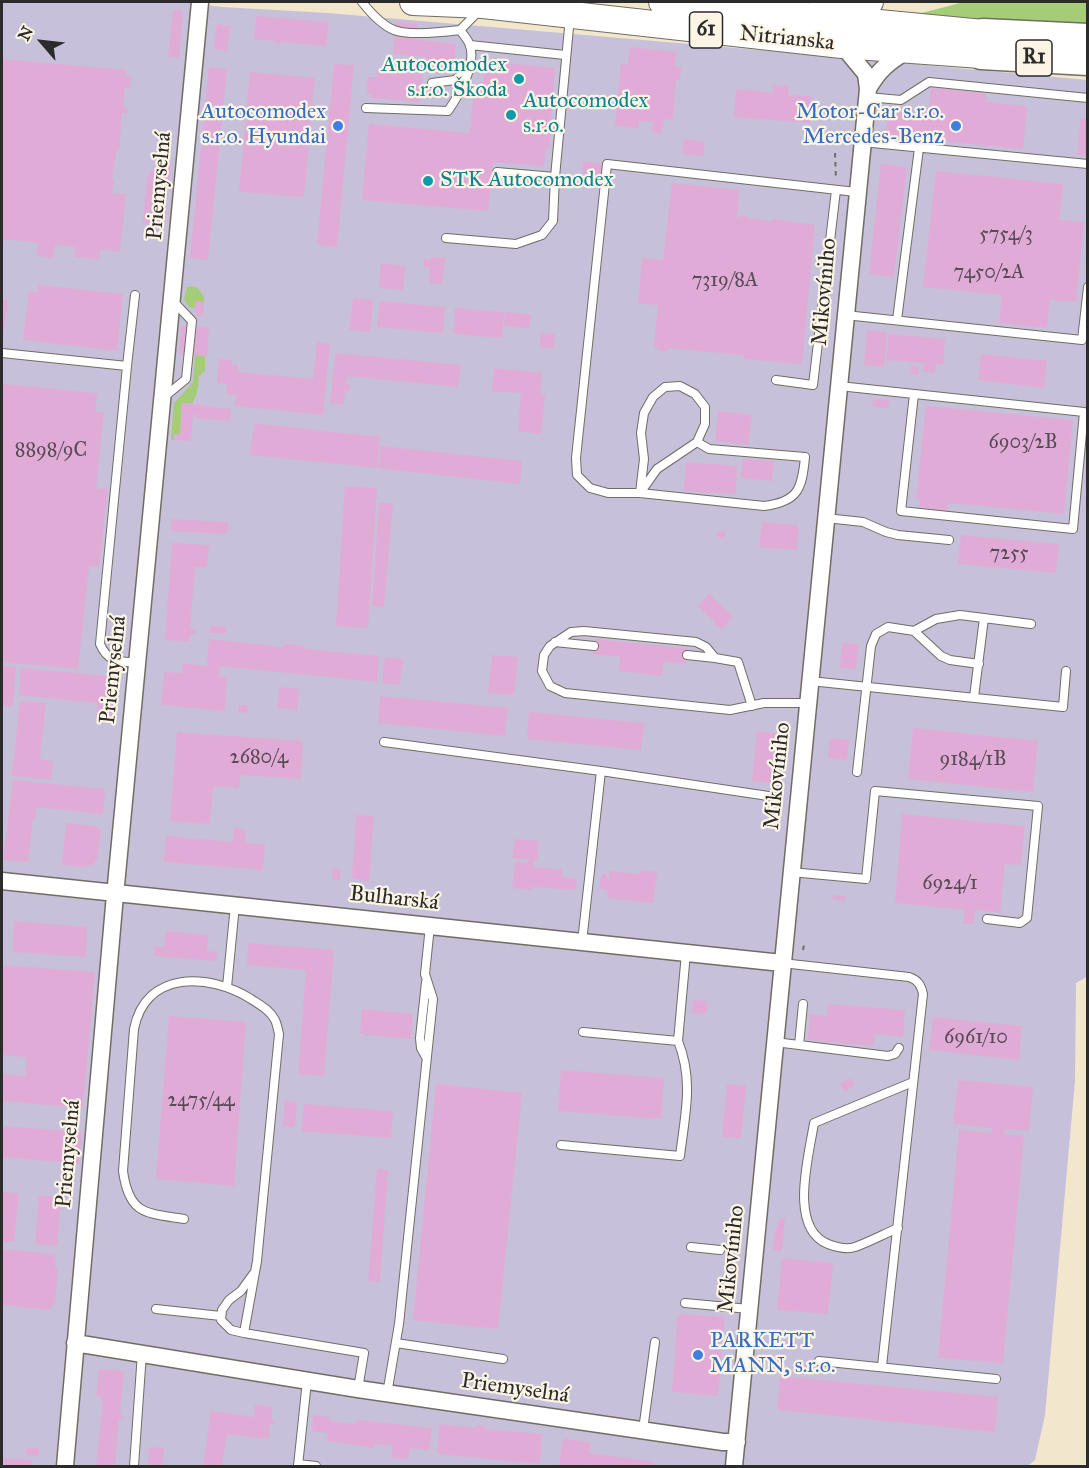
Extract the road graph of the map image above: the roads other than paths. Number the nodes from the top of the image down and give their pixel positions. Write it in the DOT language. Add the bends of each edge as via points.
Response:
graph roads {
  1 [pos="200,2"];
  2 [pos="362,2"];
  3 [pos="413,2"];
  4 [pos="662,2"];
  5 [pos="669,2"];
  6 [pos="870,2"];
  7 [pos="483,5"];
  8 [pos="766,12"];
  9 [pos="570,15"];
  10 [pos="460,30"];
  11 [pos="1088,38"];
  12 [pos="982,44"];
  13 [pos="470,45"];
  14 [pos="842,45"];
  15 [pos="908,50"];
  16 [pos="565,55"];
  17 [pos="1088,61"];
  18 [pos="470,68"];
  19 [pos="432,83"];
  20 [pos="867,93"];
  21 [pos="1088,98"];
  22 [pos="366,108"];
  23 [pos="862,142"];
  24 [pos="919,148"];
  25 [pos="1088,165"];
  26 [pos="497,172"];
  27 [pos="555,177"];
  28 [pos="836,190"];
  29 [pos="856,192"];
  30 [pos="446,238"];
  31 [pos="1088,286"];
  32 [pos="135,295"];
  33 [pos="845,315"];
  34 [pos="897,320"];
  35 [pos="2,353"];
  36 [pos="127,366"];
  37 [pos="776,380"];
  38 [pos="839,386"];
  39 [pos="914,394"];
  40 [pos="698,441"];
  41 [pos="640,493"];
  42 [pos="826,518"];
  43 [pos="949,540"];
  44 [pos="984,618"];
  45 [pos="1031,624"];
  46 [pos="914,631"];
  47 [pos="555,642"];
  48 [pos="594,646"];
  49 [pos="687,655"];
  50 [pos="715,658"];
  51 [pos="138,663"];
  52 [pos="979,664"];
  53 [pos="1066,671"];
  54 [pos="810,681"];
  55 [pos="867,686"];
  56 [pos="974,697"];
  57 [pos="808,702"];
  58 [pos="752,705"];
  59 [pos="384,742"];
  60 [pos="601,771"];
  61 [pos="857,772"];
  62 [pos="775,797"];
  63 [pos="791,872"];
  64 [pos="2,881"];
  65 [pos="116,893"];
  66 [pos="235,905"];
  67 [pos="987,919"];
  68 [pos="430,926"];
  69 [pos="582,942"];
  70 [pos="686,953"];
  71 [pos="783,963"];
  72 [pos="227,987"];
  73 [pos="803,1004"];
  74 [pos="583,1032"];
  75 [pos="678,1041"];
  76 [pos="775,1042"];
  77 [pos="799,1045"];
  78 [pos="899,1048"];
  79 [pos="913,1082"];
  80 [pos="561,1145"];
  81 [pos="184,1219"];
  82 [pos="897,1228"];
  83 [pos="691,1247"];
  84 [pos="720,1250"];
  85 [pos="255,1272"];
  86 [pos="685,1303"];
  87 [pos="156,1309"];
  88 [pos="749,1309"];
  89 [pos="221,1316"];
  90 [pos="244,1333"];
  91 [pos="75,1342"];
  92 [pos="396,1342"];
  93 [pos="655,1342"];
  94 [pos="142,1353"];
  95 [pos="502,1359"];
  96 [pos="819,1361"];
  97 [pos="882,1366"];
  98 [pos="996,1379"];
  99 [pos="307,1381"];
  100 [pos="358,1389"];
  101 [pos="387,1394"];
  102 [pos="643,1430"];
  103 [pos="736,1442"];
  104 [pos="298,1466"];
  105 [pos="64,1467"];
  106 [pos="134,1467"];
  107 [pos="316,1467"];
  108 [pos="734,1467"];
  1 -- 51 [label="street, Priemyselná"];
  2 -- 10 [label="lane" via="394,30 433,34"];
  3 -- 7 [label="main road, Nitrianska / 61"];
  4 -- 5 [label="main road, Nitrianska / 61"];
  5 -- 8 [label="main road, Nitrianska / 61"];
  6 -- 8 [label="main road"];
  7 -- 9 [label="main road, Nitrianska / 61"];
  7 -- 10 [label="lane"];
  8 -- 12 [label="main road, Nitrianska / 61"];
  9 -- 14 [label="main road, Nitrianska / 61"];
  9 -- 16 [label="lane"];
  10 -- 13 [label="lane"];
  11 -- 12 [label="highway, R1"];
  12 -- 15 [label="main road, Nitrianska / 61"];
  12 -- 17 [label="highway, R1"];
  13 -- 16 [label="lane"];
  13 -- 18 [label="lane"];
  14 -- 15 [label="main road, Nitrianska / 61"];
  14 -- 20 [label="street" via="866,74"];
  15 -- 20 [label="street" via="876,74"];
  16 -- 27 [label="lane"];
  18 -- 19 [label="lane" via="455,80"];
  18 -- 22 [label="lane" via="461,93 447,111"];
  20 -- 21 [label="lane" via="901,100 929,82"];
  20 -- 23 [label="street, Mikovíniho"];
  23 -- 24 [label="lane"];
  23 -- 29 [label="street, Mikovíniho"];
  24 -- 25 [label="lane"];
  24 -- 34 [label="lane"];
  26 -- 27 [label="lane"];
  27 -- 30 [label="lane" via="553,221 543,235 516,244"];
  28 -- 29 [label="lane"];
  28 -- 37 [label="lane" via="813,385"];
  28 -- 41 [label="lane" via="607,164 577,475 590,488 608,493"];
  29 -- 33 [label="street, Mikovíniho"];
  31 -- 34 [label="lane" via="1082,340"];
  32 -- 36 [label="lane"];
  33 -- 34 [label="lane"];
  33 -- 38 [label="street, Mikovíniho"];
  35 -- 36 [label="lane"];
  36 -- 51 [label="lane" via="100,644 104,654 114,660"];
  38 -- 39 [label="lane"];
  38 -- 42 [label="street, Mikovíniho"];
  39 -- 39 [label="lane" via="1084,412 1073,529 901,511"];
  40 -- 41 [label="lane" via="657,469"];
  40 -- 41 [label="lane" via="705,424 705,407 695,394 680,386 665,387 652,397 644,412 641,433 644,459"];
  40 -- 41 [label="lane" via="709,448 805,458 803,481 794,496 782,504 764,506"];
  42 -- 43 [label="lane" via="863,522 897,535"];
  42 -- 54 [label="street, Mikovíniho"];
  44 -- 45 [label="lane"];
  44 -- 46 [label="lane" via="960,615 936,620"];
  44 -- 52 [label="lane"];
  46 -- 52 [label="lane" via="941,656"];
  46 -- 55 [label="lane" via="888,627 876,634"];
  47 -- 48 [label="lane"];
  47 -- 50 [label="lane" via="571,632 584,631 696,642"];
  47 -- 58 [label="lane" via="544,655 542,671 550,686 565,693 730,710"];
  49 -- 50 [label="lane"];
  50 -- 58 [label="lane" via="738,662"];
  51 -- 65 [label="street, Priemyselná"];
  52 -- 56 [label="lane"];
  53 -- 56 [label="lane" via="1063,707"];
  54 -- 55 [label="lane"];
  54 -- 57 [label="street, Mikovíniho"];
  55 -- 56 [label="lane"];
  55 -- 61 [label="lane"];
  57 -- 58 [label="lane"];
  57 -- 63 [label="street, Mikovíniho"];
  59 -- 60 [label="lane"];
  60 -- 62 [label="lane"];
  60 -- 69 [label="lane"];
  63 -- 67 [label="lane" via="866,879 875,791 1038,806 1027,918 1020,923"];
  63 -- 71 [label="street, Mikovíniho"];
  64 -- 65 [label="street, Bulharská"];
  65 -- 66 [label="street, Bulharská"];
  65 -- 91 [label="street, Priemyselná"];
  66 -- 68 [label="street, Bulharská"];
  66 -- 72 [label="lane"];
  68 -- 69 [label="street, Bulharská"];
  68 -- 92 [label="lane" via="425,974 433,999"];
  69 -- 70 [label="street, Bulharská"];
  70 -- 71 [label="street, Bulharská"];
  70 -- 75 [label="lane"];
  71 -- 76 [label="street, Mikovíniho"];
  71 -- 79 [label="lane" via="916,979 923,994"];
  72 -- 81 [label="lane" via="187,981 163,987 147,999 134,1029 123,1171 126,1190 134,1204 148,1214"];
  72 -- 85 [label="lane" via="266,1009 279,1034"];
  73 -- 77 [label="lane"];
  74 -- 75 [label="lane"];
  75 -- 80 [label="lane" via="688,1080 680,1156"];
  76 -- 77 [label="lane"];
  76 -- 88 [label="street, Mikovíniho"];
  77 -- 78 [label="lane" via="888,1056"];
  79 -- 82 [label="lane"];
  79 -- 82 [label="lane" via="814,1124 803,1201 807,1222 818,1240 837,1248 853,1248"];
  82 -- 97 [label="lane"];
  83 -- 84 [label="lane"];
  85 -- 89 [label="lane" via="229,1300"];
  85 -- 90 [label="lane"];
  86 -- 88 [label="lane"];
  87 -- 89 [label="lane"];
  88 -- 103 [label="street, Mikovíniho"];
  89 -- 90 [label="lane" via="231,1330"];
  90 -- 100 [label="lane" via="364,1353"];
  91 -- 94 [label="street, Priemyselná"];
  91 -- 105 [label="street, Priemyselná"];
  92 -- 95 [label="lane"];
  92 -- 101 [label="lane"];
  93 -- 102 [label="lane"];
  94 -- 99 [label="street, Priemyselná"];
  94 -- 106 [label="lane"];
  96 -- 97 [label="lane"];
  97 -- 98 [label="lane"];
  99 -- 100 [label="street, Priemyselná"];
  99 -- 104 [label="lane"];
  100 -- 101 [label="street, Priemyselná"];
  101 -- 102 [label="street, Priemyselná"];
  102 -- 103 [label="street, Priemyselná"];
  103 -- 108 [label="street, Mikovíniho"];
  104 -- 107 [label="lane"];
}
